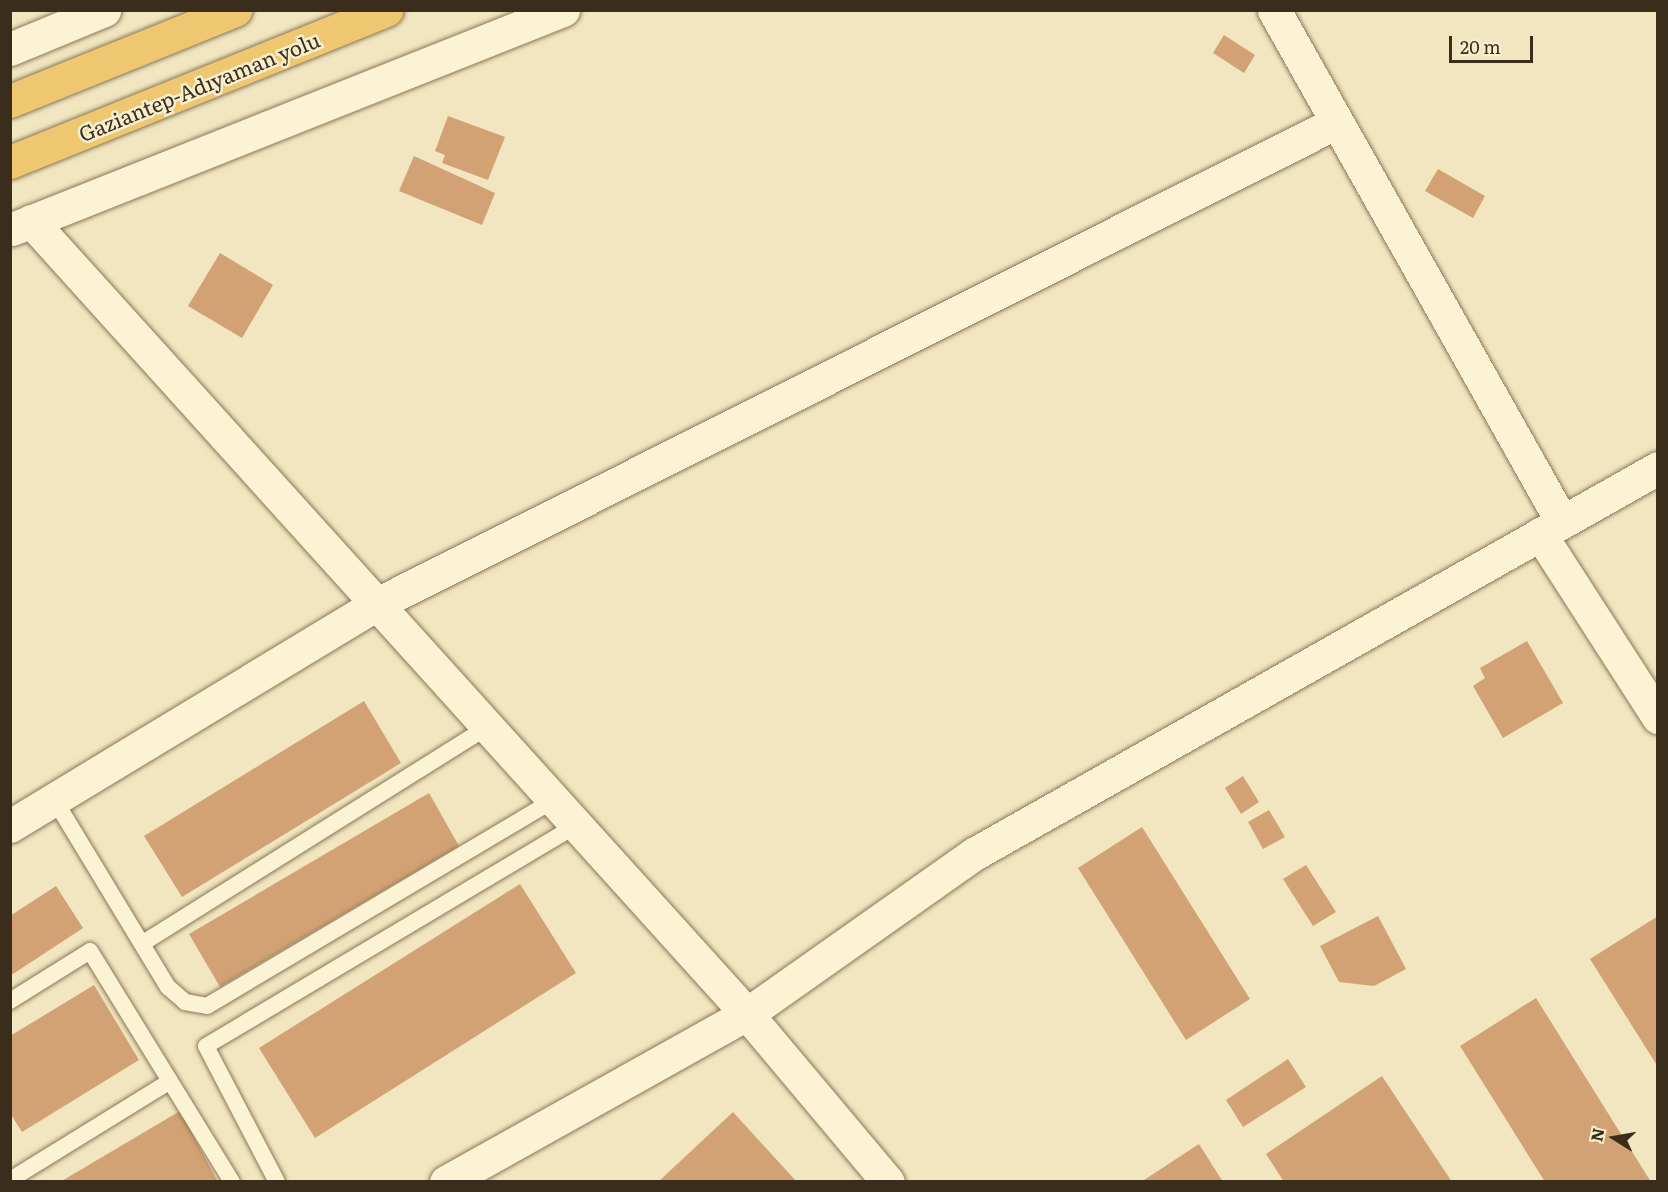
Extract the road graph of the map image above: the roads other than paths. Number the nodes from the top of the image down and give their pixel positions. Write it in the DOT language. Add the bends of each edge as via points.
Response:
graph roads {
  1 [pos="104,10"];
  2 [pos="235,10"];
  3 [pos="387,10"];
  4 [pos="563,10"];
  5 [pos="1274,10"];
  6 [pos="10,49"];
  7 [pos="10,101"];
  8 [pos="1335,123"];
  9 [pos="10,162"];
  10 [pos="21,225"];
  11 [pos="1658,468"];
  12 [pos="1551,528"];
  13 [pos="377,604"];
  14 [pos="1658,717"];
  15 [pos="488,727"];
  16 [pos="54,799"];
  17 [pos="554,800"];
  18 [pos="576,825"];
  19 [pos="10,826"];
  20 [pos="143,944"];
  21 [pos="10,1001"];
  22 [pos="747,1014"];
  23 [pos="170,1081"];
  24 [pos="10,1180"];
  25 [pos="232,1182"];
  26 [pos="277,1182"];
  27 [pos="446,1182"];
  28 [pos="888,1182"];
  1 -- 6 [label="street"];
  2 -- 7 [label="highway"];
  3 -- 9 [label="highway, Gaziantep-Adıyaman yolu"];
  4 -- 10 [label="street"];
  5 -- 8 [label="street"];
  8 -- 12 [label="street"];
  8 -- 13 [label="street"];
  10 -- 13 [label="street"];
  11 -- 12 [label="street"];
  12 -- 14 [label="street"];
  12 -- 22 [label="street" via="974,854"];
  13 -- 15 [label="street"];
  13 -- 16 [label="street"];
  15 -- 17 [label="street"];
  15 -- 20 [label="lane"];
  16 -- 19 [label="street"];
  16 -- 20 [label="lane"];
  17 -- 18 [label="street"];
  17 -- 20 [label="lane" via="220,1003 195,1005 175,995"];
  18 -- 22 [label="street"];
  18 -- 26 [label="lane" via="206,1046"];
  21 -- 23 [label="lane" via="90,951"];
  22 -- 27 [label="street"];
  22 -- 28 [label="street"];
  23 -- 24 [label="lane"];
  23 -- 25 [label="lane"];
}
